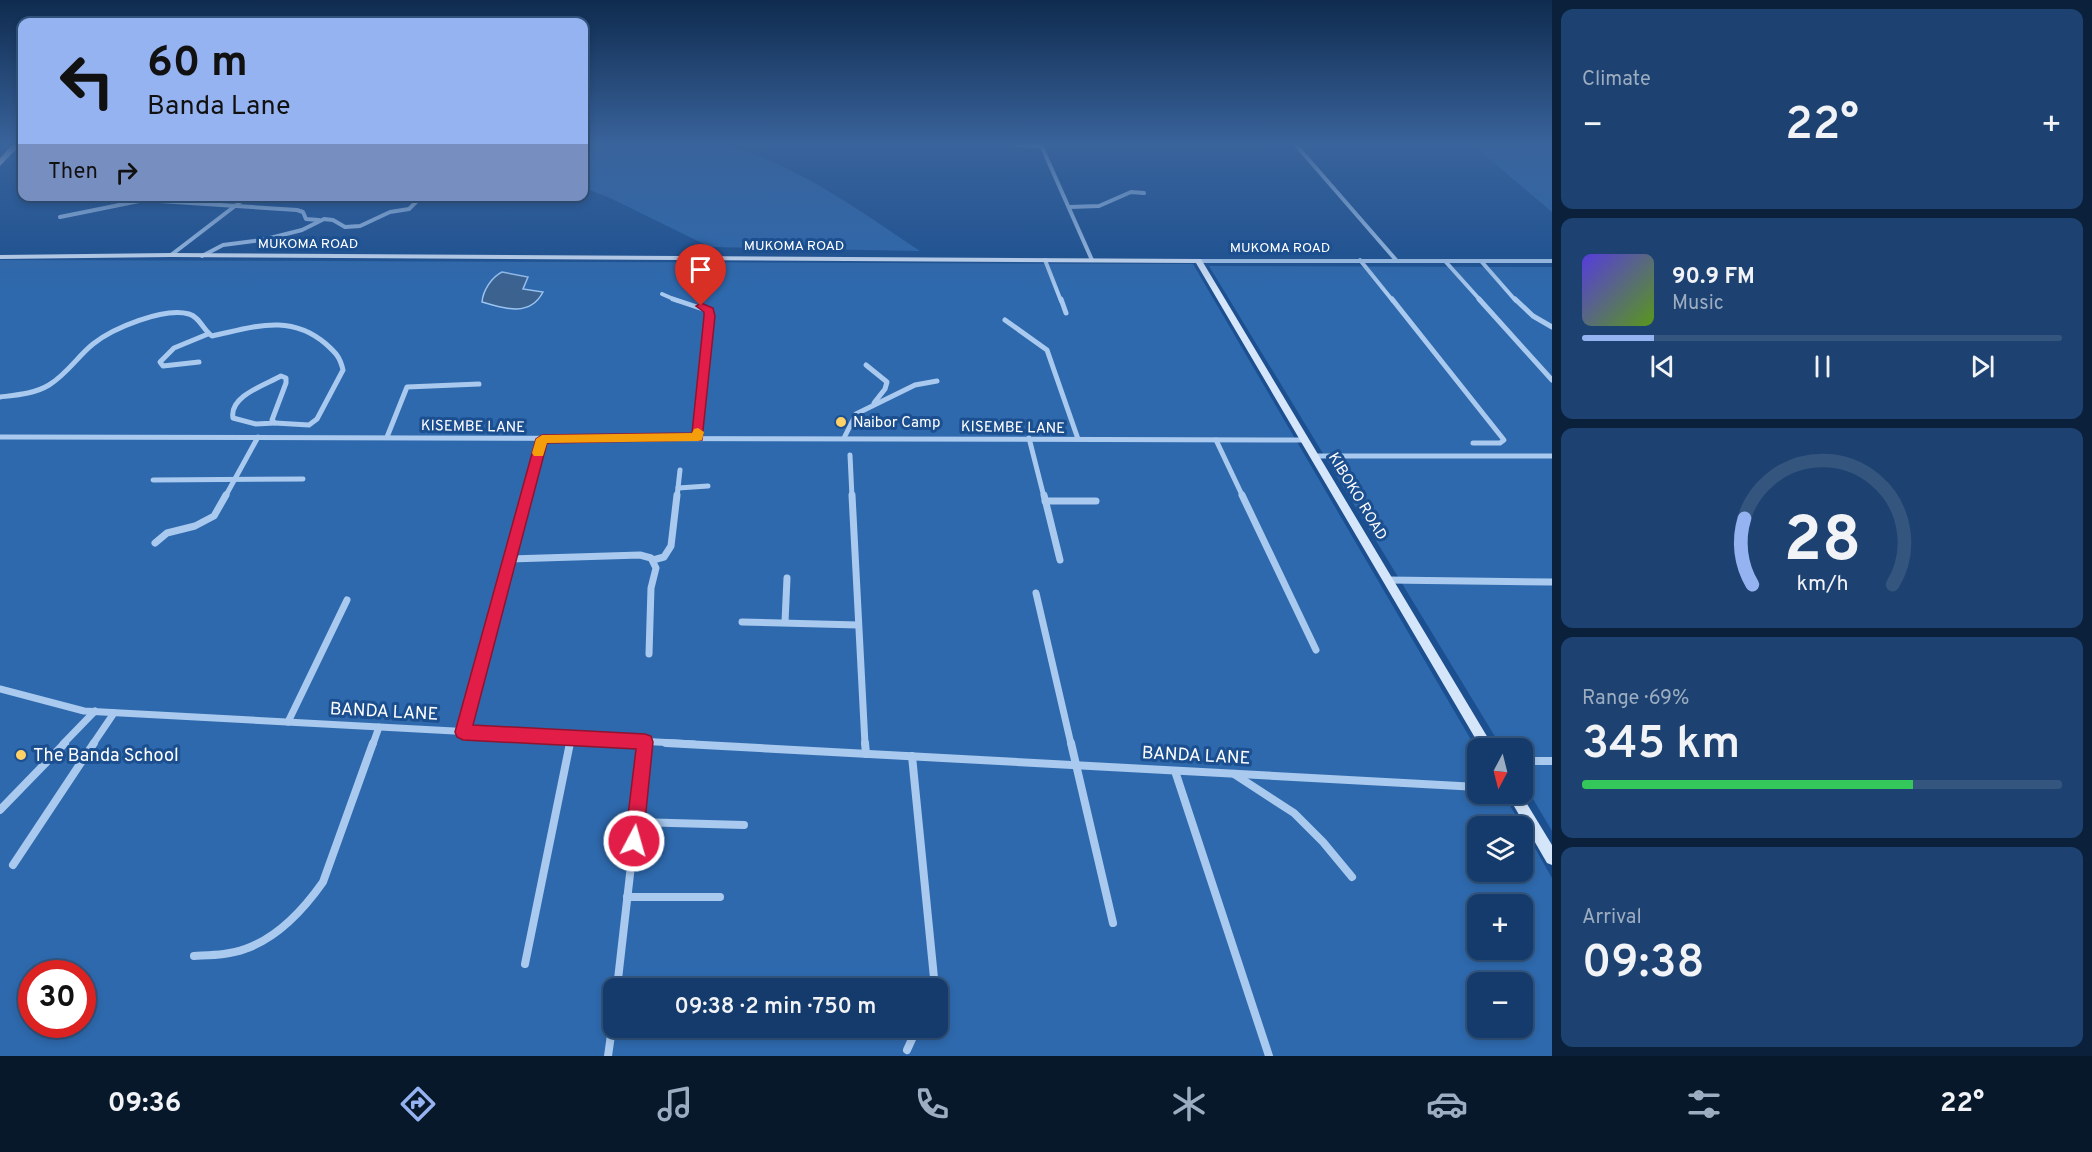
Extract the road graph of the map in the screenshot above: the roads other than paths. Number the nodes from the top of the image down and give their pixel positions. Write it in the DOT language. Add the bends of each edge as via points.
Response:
graph roads {
  1 [pos="1063,194"];
  2 [pos="1126,194"];
  3 [pos="1339,194"];
  4 [pos="139,201"];
  5 [pos="160,201"];
  6 [pos="242,201"];
  7 [pos="417,201"];
  8 [pos="237,206"];
  9 [pos="1069,207"];
  10 [pos="60,217"];
  11 [pos="319,220"];
  12 [pos="171,255"];
  13 [pos="202,256"];
  14 [pos="0,257"];
  15 [pos="1045,260"];
  16 [pos="1092,260"];
  17 [pos="1360,260"];
  18 [pos="1396,260"];
  19 [pos="1198,261"];
  20 [pos="1445,261"];
  21 [pos="1481,261"];
  22 [pos="1552,261"];
  23 [pos="662,294"];
  24 [pos="1066,313"];
  25 [pos="1005,320"];
  26 [pos="1552,327"];
  27 [pos="208,334"];
  28 [pos="199,362"];
  29 [pos="866,365"];
  30 [pos="1552,380"];
  31 [pos="937,381"];
  32 [pos="479,384"];
  33 [pos="0,397"];
  34 [pos="872,406"];
  35 [pos="274,423"];
  36 [pos="0,437"];
  37 [pos="258,437"];
  38 [pos="387,437"];
  39 [pos="698,437"];
  40 [pos="844,438"];
  41 [pos="1029,438"];
  42 [pos="542,439"];
  43 [pos="1078,439"];
  44 [pos="1216,440"];
  45 [pos="1306,440"];
  46 [pos="1473,443"];
  47 [pos="850,455"];
  48 [pos="1315,456"];
  49 [pos="1552,456"];
  50 [pos="680,470"];
  51 [pos="303,479"];
  52 [pos="153,480"];
  53 [pos="235,480"];
  54 [pos="708,486"];
  55 [pos="678,488"];
  56 [pos="1045,501"];
  57 [pos="1096,501"];
  58 [pos="155,543"];
  59 [pos="510,559"];
  60 [pos="653,560"];
  61 [pos="1060,560"];
  62 [pos="787,578"];
  63 [pos="1388,580"];
  64 [pos="1552,582"];
  65 [pos="1036,593"];
  66 [pos="347,600"];
  67 [pos="742,622"];
  68 [pos="785,622"];
  69 [pos="858,625"];
  70 [pos="1316,650"];
  71 [pos="649,654"];
  72 [pos="0,689"];
  73 [pos="95,711"];
  74 [pos="114,712"];
  75 [pos="288,722"];
  76 [pos="379,727"];
  77 [pos="463,732"];
  78 [pos="571,738"];
  79 [pos="1482,738"];
  80 [pos="645,742"];
  81 [pos="866,754"];
  82 [pos="912,756"];
  83 [pos="1552,760"];
  84 [pos="1533,761"];
  85 [pos="1075,765"];
  86 [pos="1175,771"];
  87 [pos="1233,774"];
  88 [pos="1467,786"];
  89 [pos="1520,804"];
  90 [pos="0,810"];
  91 [pos="636,822"];
  92 [pos="744,825"];
  93 [pos="1552,858"];
  94 [pos="13,865"];
  95 [pos="1352,877"];
  96 [pos="627,897"];
  97 [pos="720,897"];
  98 [pos="1113,923"];
  99 [pos="194,956"];
  100 [pos="525,964"];
  101 [pos="617,978"];
  102 [pos="934,978"];
  103 [pos="611,1038"];
  104 [pos="912,1038"];
  105 [pos="907,1050"];
  106 [pos="608,1056"];
  107 [pos="1269,1056"];
  1 -- 9 [label="street"];
  2 -- 9 [label="street" via="1099,206"];
  3 -- 18 [label="street"];
  4 -- 10 [label="street"];
  5 -- 8 [label="street"];
  6 -- 8 [label="street"];
  7 -- 11 [label="street" via="409,209 390,212 360,226 345,227 329,219"];
  8 -- 11 [label="street" via="297,210 306,219"];
  8 -- 12 [label="street"];
  9 -- 16 [label="street"];
  11 -- 13 [label="street" via="302,230 229,244"];
  12 -- 13 [label="street, MUKOMA ROAD"];
  12 -- 14 [label="street, MUKOMA ROAD"];
  13 -- 15 [label="street, MUKOMA ROAD"];
  15 -- 16 [label="street, MUKOMA ROAD"];
  15 -- 24 [label="street"];
  16 -- 19 [label="street, MUKOMA ROAD"];
  17 -- 18 [label="street, MUKOMA ROAD"];
  17 -- 19 [label="street, MUKOMA ROAD"];
  17 -- 46 [label="street" via="1504,440"];
  18 -- 20 [label="street, MUKOMA ROAD"];
  19 -- 45 [label="street, KIBOKO ROAD"];
  20 -- 21 [label="street, MUKOMA ROAD"];
  20 -- 30 [label="street"];
  21 -- 22 [label="street, MUKOMA ROAD"];
  21 -- 26 [label="street" via="1532,315"];
  23 -- 39 [label="street" via="671,301 709,311"];
  25 -- 43 [label="street" via="1047,350"];
  27 -- 28 [label="street" via="168,352 160,362 163,366"];
  27 -- 33 [label="street" via="200,321 189,314 148,319 98,340 50,384 25,394"];
  27 -- 35 [label="street" via="217,336 261,325 296,326 316,336 340,356 343,370 317,419 309,425"];
  29 -- 34 [label="street" via="888,382"];
  31 -- 34 [label="street" via="915,385"];
  32 -- 38 [label="street" via="407,387"];
  34 -- 40 [label="street" via="854,416"];
  35 -- 35 [label="street" via="273,413 286,383 281,376 237,401 232,412 233,418 246,423"];
  36 -- 37 [label="street, KISEMBE LANE"];
  37 -- 38 [label="street, KISEMBE LANE"];
  37 -- 53 [label="street"];
  38 -- 42 [label="street, KISEMBE LANE"];
  39 -- 40 [label="street, KISEMBE LANE"];
  39 -- 42 [label="street, KISEMBE LANE"];
  40 -- 41 [label="street, KISEMBE LANE"];
  41 -- 43 [label="street, KISEMBE LANE"];
  41 -- 56 [label="street"];
  42 -- 59 [label="street"];
  43 -- 44 [label="street, KISEMBE LANE"];
  44 -- 45 [label="street, KISEMBE LANE"];
  44 -- 70 [label="street"];
  45 -- 48 [label="street, KIBOKO ROAD"];
  47 -- 69 [label="street"];
  48 -- 49 [label="street"];
  48 -- 63 [label="street, KIBOKO ROAD"];
  50 -- 55 [label="street"];
  51 -- 53 [label="street"];
  52 -- 53 [label="street"];
  53 -- 58 [label="street" via="214,516 167,533"];
  54 -- 55 [label="street"];
  55 -- 60 [label="street" via="671,546 664,557"];
  56 -- 57 [label="street"];
  56 -- 61 [label="street"];
  59 -- 60 [label="street" via="640,555"];
  59 -- 77 [label="street"];
  60 -- 71 [label="street" via="656,568 651,588"];
  62 -- 68 [label="street"];
  63 -- 64 [label="street"];
  63 -- 79 [label="street, KIBOKO ROAD"];
  65 -- 85 [label="street"];
  66 -- 75 [label="street"];
  67 -- 68 [label="street"];
  68 -- 69 [label="street"];
  69 -- 81 [label="street"];
  72 -- 73 [label="street, BANDA LANE"];
  73 -- 74 [label="street, BANDA LANE"];
  73 -- 90 [label="street"];
  74 -- 75 [label="street, BANDA LANE"];
  74 -- 94 [label="street"];
  75 -- 76 [label="street, BANDA LANE"];
  76 -- 77 [label="street, BANDA LANE"];
  76 -- 99 [label="street" via="323,882 314,896 262,942 230,953"];
  77 -- 78 [label="street, BANDA LANE"];
  78 -- 80 [label="street, BANDA LANE"];
  78 -- 100 [label="street"];
  80 -- 81 [label="street, BANDA LANE"];
  80 -- 91 [label="street"];
  81 -- 82 [label="street, BANDA LANE"];
  82 -- 85 [label="street, BANDA LANE"];
  82 -- 102 [label="street"];
  83 -- 84 [label="street"];
  85 -- 86 [label="street, BANDA LANE"];
  85 -- 98 [label="street"];
  86 -- 87 [label="street, BANDA LANE"];
  86 -- 107 [label="street"];
  87 -- 88 [label="street, BANDA LANE"];
  87 -- 95 [label="street" via="1294,813"];
  89 -- 93 [label="street"];
  91 -- 92 [label="street"];
  91 -- 96 [label="street"];
  96 -- 97 [label="street"];
  96 -- 101 [label="street"];
  103 -- 106 [label="street"];
  104 -- 105 [label="street"];
}
